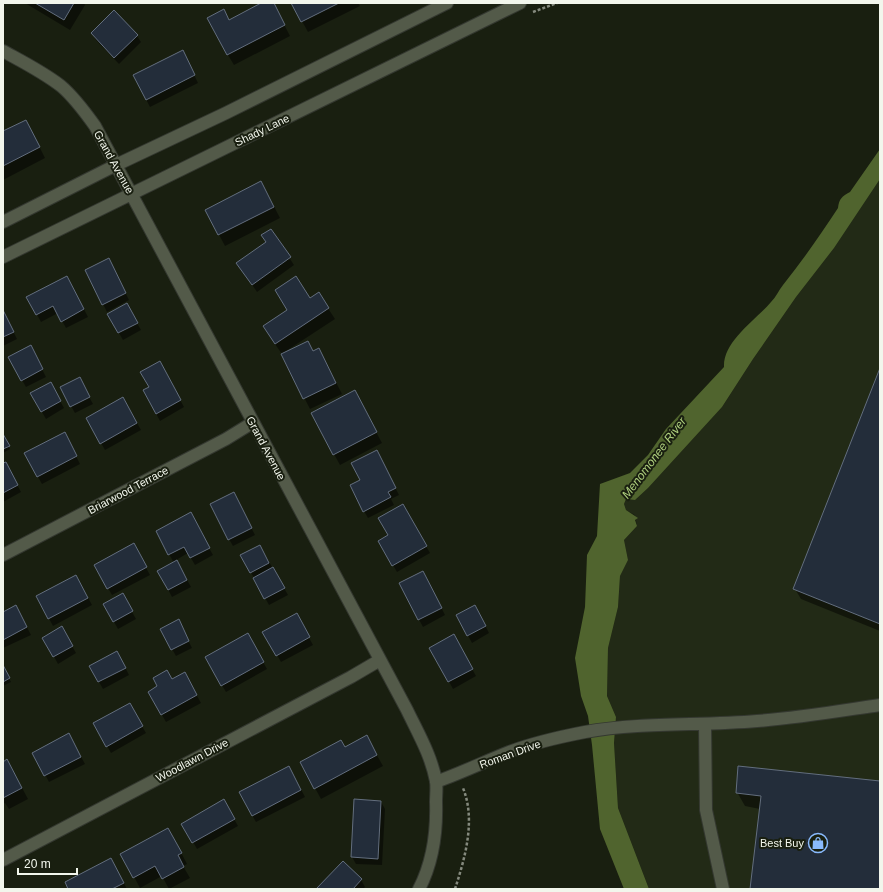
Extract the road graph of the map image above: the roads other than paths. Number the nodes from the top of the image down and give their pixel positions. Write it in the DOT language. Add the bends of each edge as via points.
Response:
graph roads {
  1 [pos="447,3"];
  2 [pos="520,3"];
  3 [pos="3,51"];
  4 [pos="116,165"];
  5 [pos="132,194"];
  6 [pos="3,222"];
  7 [pos="3,257"];
  8 [pos="252,423"];
  9 [pos="3,555"];
  10 [pos="380,660"];
  11 [pos="880,706"];
  12 [pos="705,724"];
  13 [pos="436,782"];
  14 [pos="3,860"];
  15 [pos="419,889"];
  16 [pos="723,889"];
  1 -- 4 [label="street" via="233,110"];
  2 -- 5 [label="street, Shady Lane"];
  3 -- 4 [label="street, Grand Avenue" via="62,87 88,117"];
  4 -- 5 [label="street, Grand Avenue"];
  4 -- 6 [label="street"];
  5 -- 7 [label="street, Shady Lane"];
  5 -- 8 [label="street, Grand Avenue"];
  8 -- 9 [label="street, Briarwood Terrace"];
  8 -- 10 [label="street, Grand Avenue"];
  10 -- 13 [label="street, Grand Avenue" via="426,748"];
  10 -- 14 [label="street, Woodlawn Drive"];
  11 -- 12 [label="street, Roman Drive" via="758,721"];
  12 -- 13 [label="street, Roman Drive" via="585,732 509,752"];
  12 -- 16 [label="street" via="706,810"];
  13 -- 15 [label="street, Grand Avenue" via="437,810 433,853"];
}
